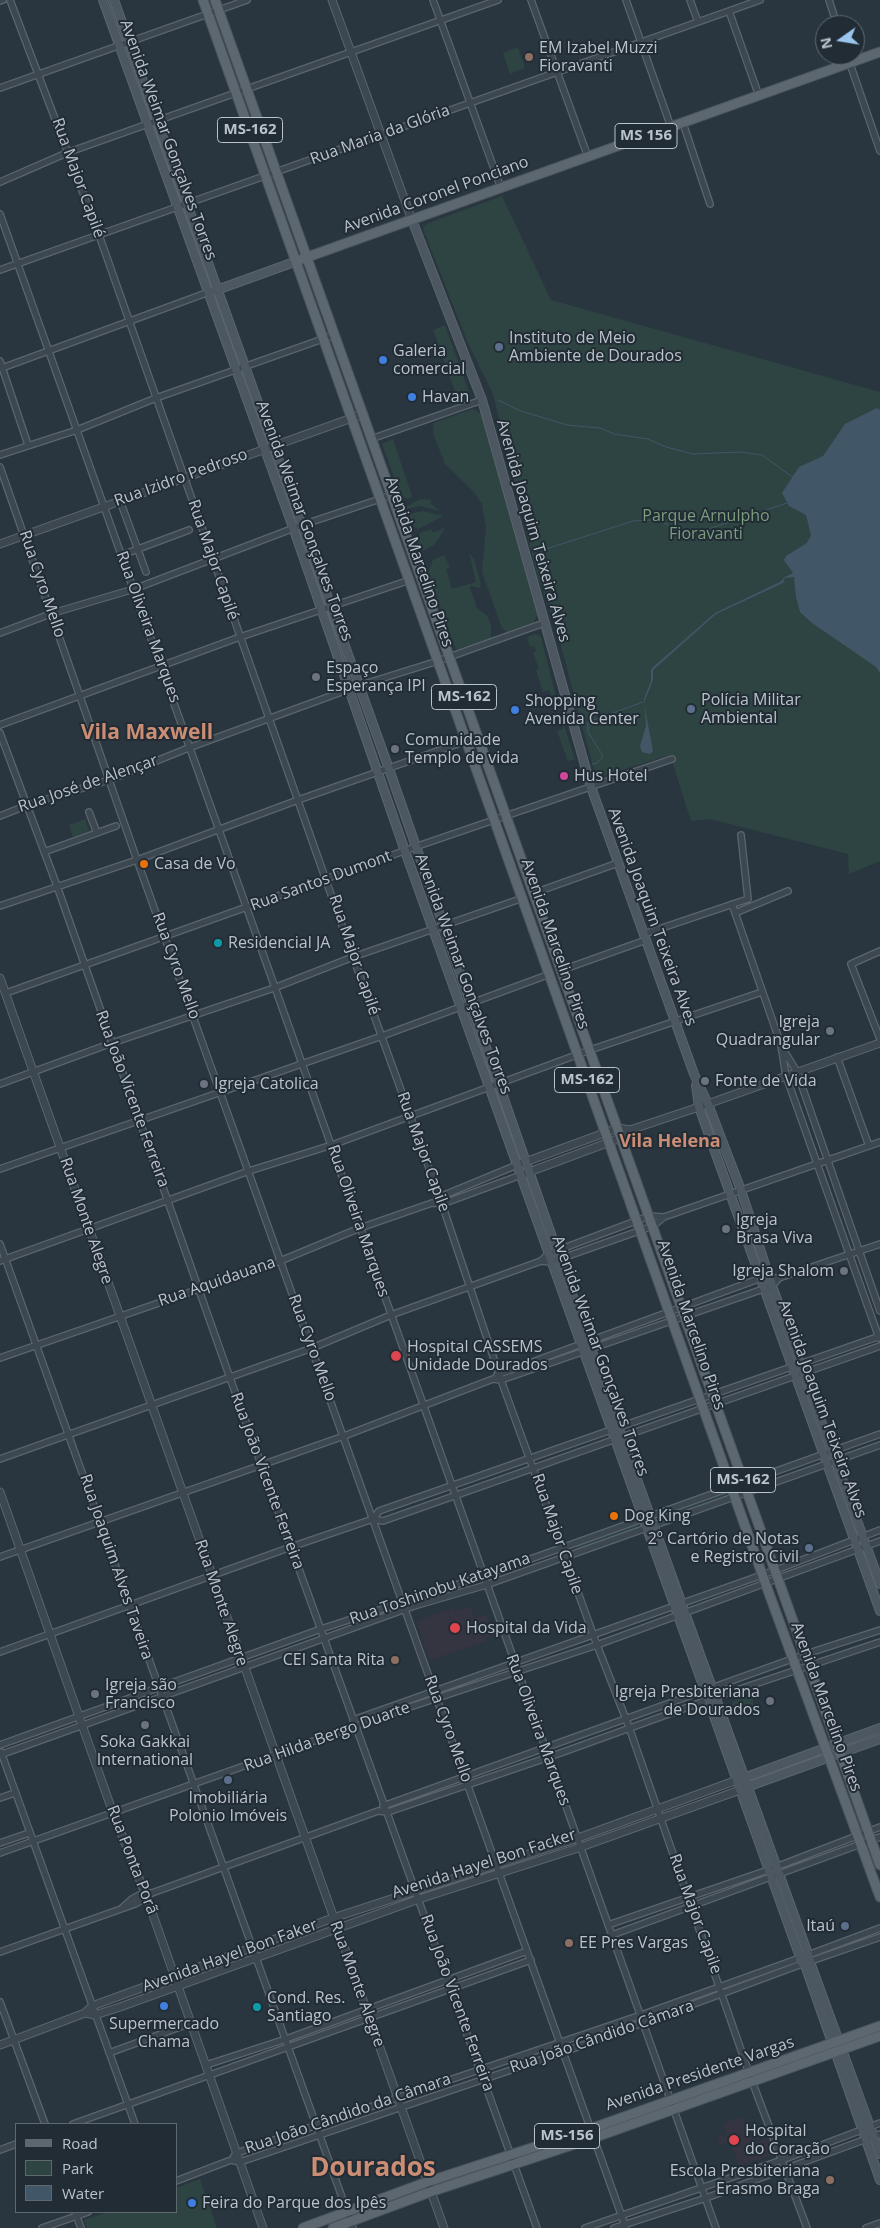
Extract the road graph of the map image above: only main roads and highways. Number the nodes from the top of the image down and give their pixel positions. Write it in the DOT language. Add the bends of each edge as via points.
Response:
graph roads {
  1 [pos="103,0"];
  2 [pos="114,0"];
  3 [pos="203,0"];
  4 [pos="216,0"];
  5 [pos="124,44"];
  6 [pos="880,52"];
  7 [pos="865,55"];
  8 [pos="834,65"];
  9 [pos="412,220"];
  10 [pos="307,257"];
  11 [pos="297,261"];
  12 [pos="219,289"];
  13 [pos="209,292"];
  14 [pos="240,369"];
  15 [pos="421,576"];
  16 [pos="410,580"];
  17 [pos="534,894"];
  18 [pos="523,898"];
  19 [pos="562,970"];
  20 [pos="550,974"];
  21 [pos="694,1074"];
  22 [pos="555,1260"];
  23 [pos="765,1277"];
  24 [pos="768,1287"];
  25 [pos="880,1584"];
  26 [pos="678,1605"];
  27 [pos="880,1611"];
  28 [pos="880,1728"];
  29 [pos="880,1739"];
  30 [pos="836,1744"];
  31 [pos="825,1748"];
  32 [pos="840,1754"];
  33 [pos="828,1758"];
  34 [pos="745,1777"];
  35 [pos="736,1780"];
  36 [pos="748,1787"];
  37 [pos="740,1790"];
  38 [pos="873,1836"];
  39 [pos="880,1865"];
  40 [pos="880,1897"];
  41 [pos="806,1959"];
  42 [pos="880,2031"];
  43 [pos="836,2046"];
  44 [pos="873,2136"];
  45 [pos="880,2154"];
  46 [pos="490,2166"];
  47 [pos="880,2180"];
  48 [pos="352,2225"];
  49 [pos="302,2228"];
  50 [pos="333,2228"];
  1 -- 5 [label="main road, Avenida Weimar Gonçalves Torres"];
  2 -- 5 [label="main road, Avenida Weimar Gonçalves Torres"];
  3 -- 11 [label="main road, Avenida Marcelino Pires / MS-162"];
  4 -- 10 [label="main road, Avenida Marcelino Pires / MS-162"];
  5 -- 12 [label="main road, Avenida Weimar Gonçalves Torres" via="158,121"];
  5 -- 13 [label="main road, Avenida Weimar Gonçalves Torres" via="177,208"];
  6 -- 7 [label="main road, Avenida Coronel Ponciano / MS 156"];
  8 -- 9 [label="main road, Avenida Coronel Ponciano / MS 156" via="759,96"];
  9 -- 10 [label="main road, Avenida Coronel Ponciano / MS 156"];
  9 -- 21 [label="main road, Avenida Joaquim Teixeira Alves" via="482,400 591,787"];
  10 -- 11 [label="main road, Avenida Coronel Ponciano / MS 156"];
  10 -- 15 [label="main road, Avenida Marcelino Pires / MS-162"];
  11 -- 12 [label="main road, Avenida Coronel Ponciano"];
  11 -- 16 [label="main road, Avenida Marcelino Pires / MS-162"];
  12 -- 13 [label="main road, Avenida Coronel Ponciano"];
  12 -- 14 [label="main road, Avenida Weimar Gonçalves Torres"];
  13 -- 14 [label="main road, Avenida Weimar Gonçalves Torres"];
  14 -- 22 [label="main road, Avenida Weimar Gonçalves Torres" via="273,446 389,769 556,1250"];
  14 -- 22 [label="main road, Avenida Weimar Gonçalves Torres" via="264,449 405,851 548,1254"];
  15 -- 16 [label="main road"];
  15 -- 17 [label="main road, Avenida Marcelino Pires / MS-162"];
  16 -- 18 [label="main road, Avenida Marcelino Pires / MS-162"];
  17 -- 18 [label="main road"];
  17 -- 19 [label="main road, Avenida Marcelino Pires / MS-162"];
  18 -- 20 [label="main road, Avenida Marcelino Pires / MS-162"];
  19 -- 20 [label="main road"];
  19 -- 30 [label="main road, Avenida Marcelino Pires / MS-162"];
  20 -- 31 [label="main road, Avenida Marcelino Pires / MS-162"];
  21 -- 23 [label="main road, Avenida Joaquim Teixeira Alves" via="741,1190"];
  21 -- 23 [label="main road, Avenida Joaquim Teixeira Alves" via="700,1107"];
  22 -- 26 [label="main road, Avenida Weimar Gonçalves Torres"];
  23 -- 24 [label="main road, Avenida Joaquim Teixeira Alves"];
  24 -- 25 [label="main road, Avenida Joaquim Teixeira Alves" via="801,1365"];
  24 -- 27 [label="main road, Avenida Joaquim Teixeira Alves" via="792,1368"];
  26 -- 34 [label="main road, Avenida Weimar Gonçalves Torres" via="687,1613"];
  26 -- 35 [label="main road, Avenida Weimar Gonçalves Torres" via="678,1616"];
  28 -- 30 [label="main road"];
  29 -- 32 [label="main road, Avenida Hayel Bon Facker"];
  30 -- 31 [label="main road"];
  30 -- 32 [label="main road, Avenida Marcelino Pires / MS-162"];
  31 -- 33 [label="main road, Avenida Marcelino Pires / MS-162"];
  31 -- 34 [label="main road"];
  32 -- 33 [label="main road, Avenida Hayel Bon Facker"];
  32 -- 38 [label="main road, Avenida Marcelino Pires / MS-162"];
  33 -- 36 [label="main road, Avenida Hayel Bon Facker"];
  33 -- 40 [label="main road, Avenida Marcelino Pires / MS-162"];
  34 -- 35 [label="main road"];
  34 -- 36 [label="main road, Avenida Weimar Gonçalves Torres"];
  35 -- 37 [label="main road, Avenida Weimar Gonçalves Torres"];
  36 -- 37 [label="main road, Avenida Hayel Bon Facker"];
  36 -- 41 [label="main road, Avenida Weimar Gonçalves Torres"];
  37 -- 41 [label="main road, Avenida Weimar Gonçalves Torres" via="770,1874"];
  38 -- 39 [label="main road, Avenida Marcelino Pires / MS-162"];
  41 -- 43 [label="main road, Avenida Weimar Gonçalves Torres"];
  42 -- 43 [label="main road, Avenida Presidente Vargas / MS-156"];
  43 -- 44 [label="main road, Avenida Weimar Gonçalves Torres"];
  43 -- 44 [label="main road, Avenida Weimar Gonçalves Torres" via="862,2130"];
  43 -- 46 [label="main road, Avenida Presidente Vargas / MS-156"];
  44 -- 45 [label="main road, Avenida Weimar Gonçalves Torres"];
  44 -- 47 [label="main road, Avenida Weimar Gonçalves Torres"];
  46 -- 48 [label="main road, Avenida Presidente Vargas"];
  46 -- 49 [label="main road, Avenida Presidente Vargas / MS-156" via="427,2182"];
  48 -- 50 [label="main road, Avenida Presidente Vargas"];
}
